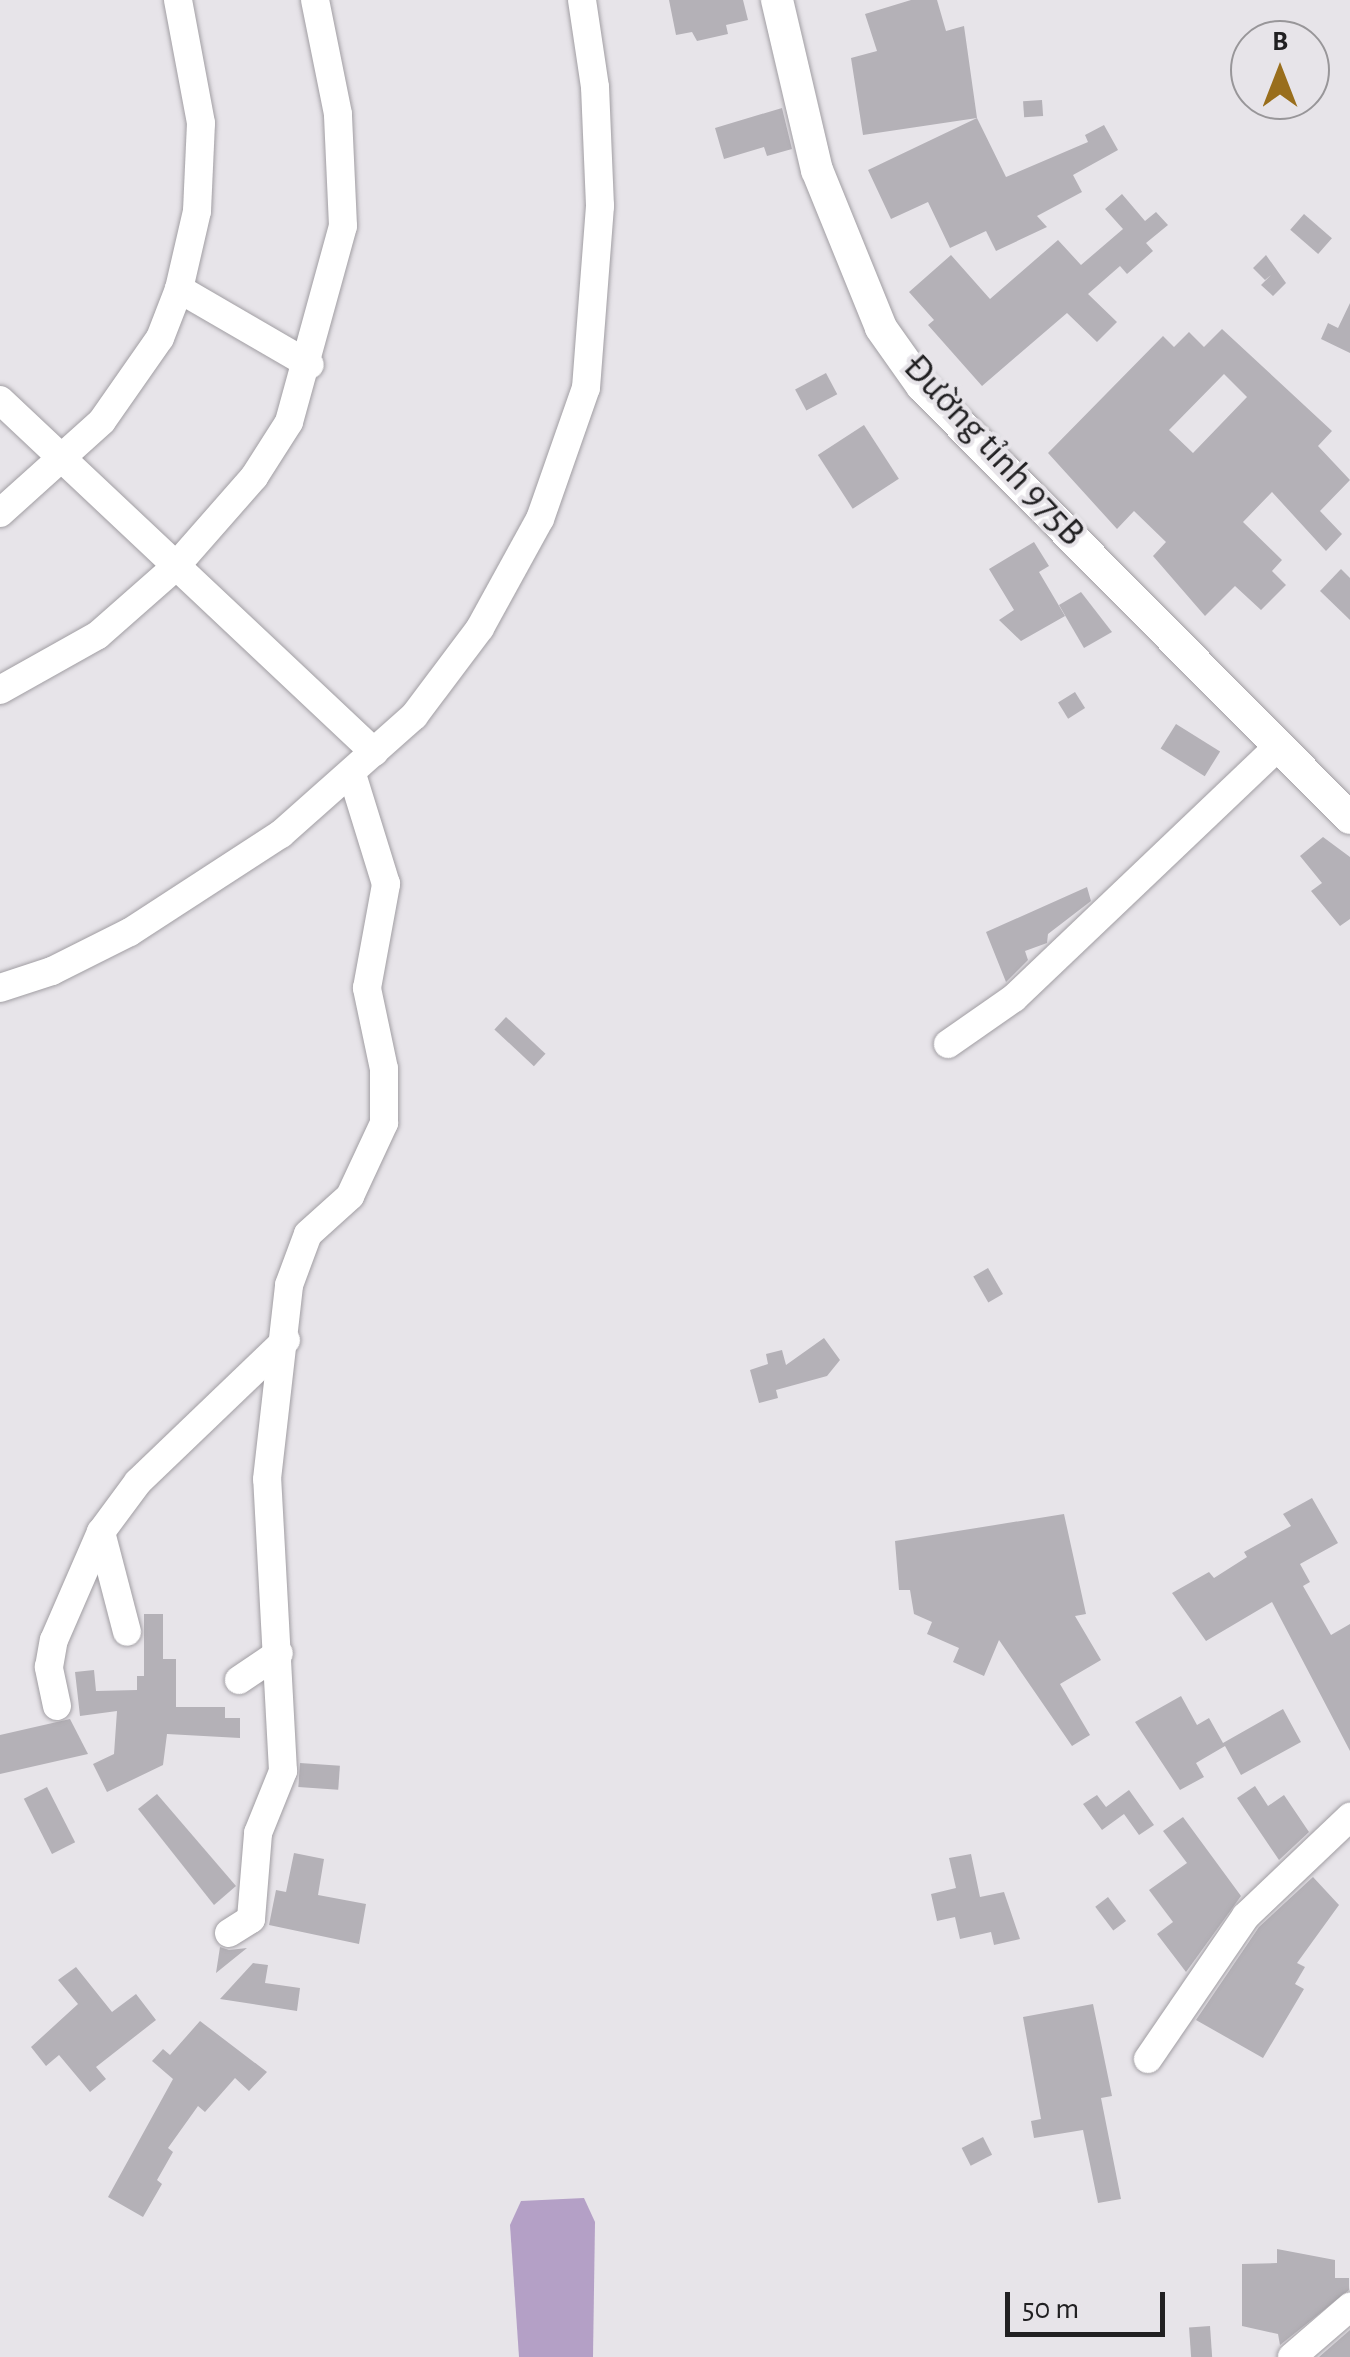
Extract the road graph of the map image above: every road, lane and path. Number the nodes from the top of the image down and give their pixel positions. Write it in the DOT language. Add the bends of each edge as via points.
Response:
graph roads {
  1 [pos="178,0"];
  2 [pos="315,0"];
  3 [pos="582,0"];
  4 [pos="776,0"];
  5 [pos="179,289"];
  6 [pos="310,365"];
  7 [pos="0,400"];
  8 [pos="64,461"];
  9 [pos="0,513"];
  10 [pos="175,568"];
  11 [pos="0,690"];
  12 [pos="1280,745"];
  13 [pos="374,752"];
  14 [pos="352,774"];
  15 [pos="1350,818"];
  16 [pos="0,988"];
  17 [pos="948,1044"];
  18 [pos="286,1338"];
  19 [pos="101,1532"];
  20 [pos="128,1632"];
  21 [pos="279,1653"];
  22 [pos="239,1680"];
  23 [pos="57,1706"];
  24 [pos="1350,1817"];
  25 [pos="229,1933"];
  26 [pos="1148,2058"];
  27 [pos="1350,2307"];
  28 [pos="1292,2357"];
  1 -- 5 [label="street" via="201,122 196,211"];
  2 -- 6 [label="street" via="338,114 343,226"];
  3 -- 13 [label="street" via="595,87 600,206 586,388 540,519 480,628 414,716"];
  4 -- 12 [label="main road, Đường tỉnh 975B" via="816,170 882,328 922,386"];
  5 -- 6 [label="street"];
  5 -- 8 [label="street" via="137,374"];
  6 -- 10 [label="street" via="289,422 254,476"];
  7 -- 8 [label="street"];
  8 -- 9 [label="street"];
  8 -- 10 [label="street"];
  10 -- 11 [label="street" via="98,636"];
  10 -- 13 [label="street"];
  12 -- 15 [label="main road, Đường tỉnh 975B"];
  12 -- 17 [label="street" via="1014,998"];
  13 -- 14 [label="street"];
  14 -- 16 [label="street" via="200,890 52,971"];
  14 -- 18 [label="street" via="386,884 367,988 384,1069 384,1123 350,1196 308,1234 297,1256"];
  18 -- 19 [label="street" via="245,1386 138,1482"];
  18 -- 21 [label="street" via="267,1479"];
  19 -- 20 [label="street"];
  19 -- 23 [label="street" via="54,1640 48,1667"];
  21 -- 22 [label="street"];
  21 -- 25 [label="street" via="284,1772 258,1834 251,1920"];
  24 -- 26 [label="street" via="1246,1916"];
  27 -- 28 [label="street"];
}
